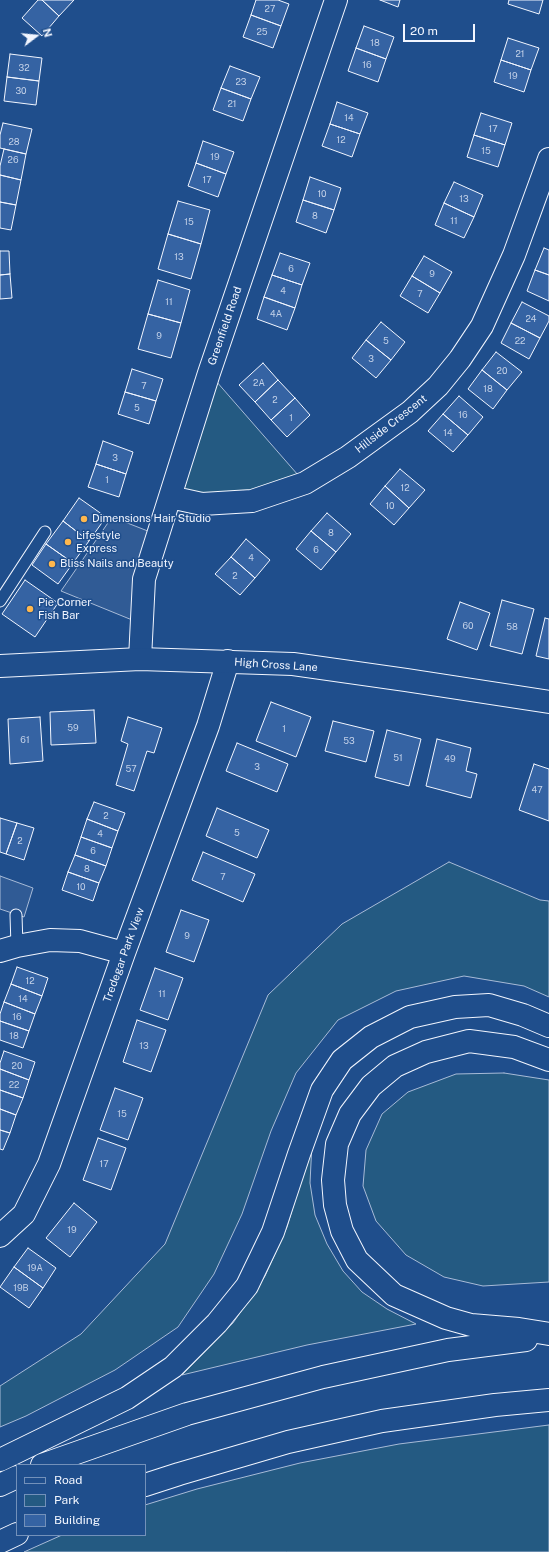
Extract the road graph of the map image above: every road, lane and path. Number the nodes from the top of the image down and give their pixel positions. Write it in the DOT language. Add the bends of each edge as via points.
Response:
graph roads {
  1 [pos="336,0"];
  2 [pos="549,159"];
  3 [pos="170,497"];
  4 [pos="45,532"];
  5 [pos="0,601"];
  6 [pos="140,659"];
  7 [pos="228,662"];
  8 [pos="0,666"];
  9 [pos="549,702"];
  10 [pos="16,915"];
  11 [pos="8,949"];
  12 [pos="124,953"];
  13 [pos="549,1026"];
  14 [pos="549,1060"];
  15 [pos="0,1236"];
  16 [pos="549,1334"];
  17 [pos="549,1338"];
  18 [pos="549,1400"];
  19 [pos="0,1460"];
  20 [pos="45,1464"];
  21 [pos="16,1477"];
  22 [pos="0,1485"];
  23 [pos="146,1485"];
  24 [pos="16,1534"];
  25 [pos="0,1542"];
  1 -- 3 [label="main road, Greenfield Road"];
  2 -- 3 [label="main road, Hillside Crescent" via="514,255 482,326 438,386 410,412 348,457 305,483 252,501 202,504"];
  3 -- 6 [label="main road, Greenfield Road" via="144,579"];
  4 -- 5 [label="lane"];
  6 -- 7 [label="main road, High Cross Lane"];
  6 -- 8 [label="main road, High Cross Lane"];
  7 -- 9 [label="main road, High Cross Lane" via="293,664"];
  7 -- 12 [label="main road, Tredegar Park View" via="208,726"];
  10 -- 11 [label="lane"];
  11 -- 12 [label="main road" via="50,940 80,941"];
  12 -- 15 [label="main road, Tredegar Park View" via="50,1164 24,1214"];
  13 -- 19 [label="main road" via="489,1005 462,1007 410,1017 370,1037 342,1060 322,1090 273,1232 247,1286 217,1323 173,1366 127,1398"];
  14 -- 16 [label="main road" via="514,1047 469,1041 426,1052 395,1066 371,1086 350,1114 337,1144 333,1180 335,1205 342,1231 357,1260 394,1295 458,1322"];
  17 -- 20 [label="main road" via="448,1350 323,1377 187,1414"];
  18 -- 23 [label="main road" via="382,1421 288,1442"];
  21 -- 22 [label="main road"];
  24 -- 25 [label="main road"];
}
